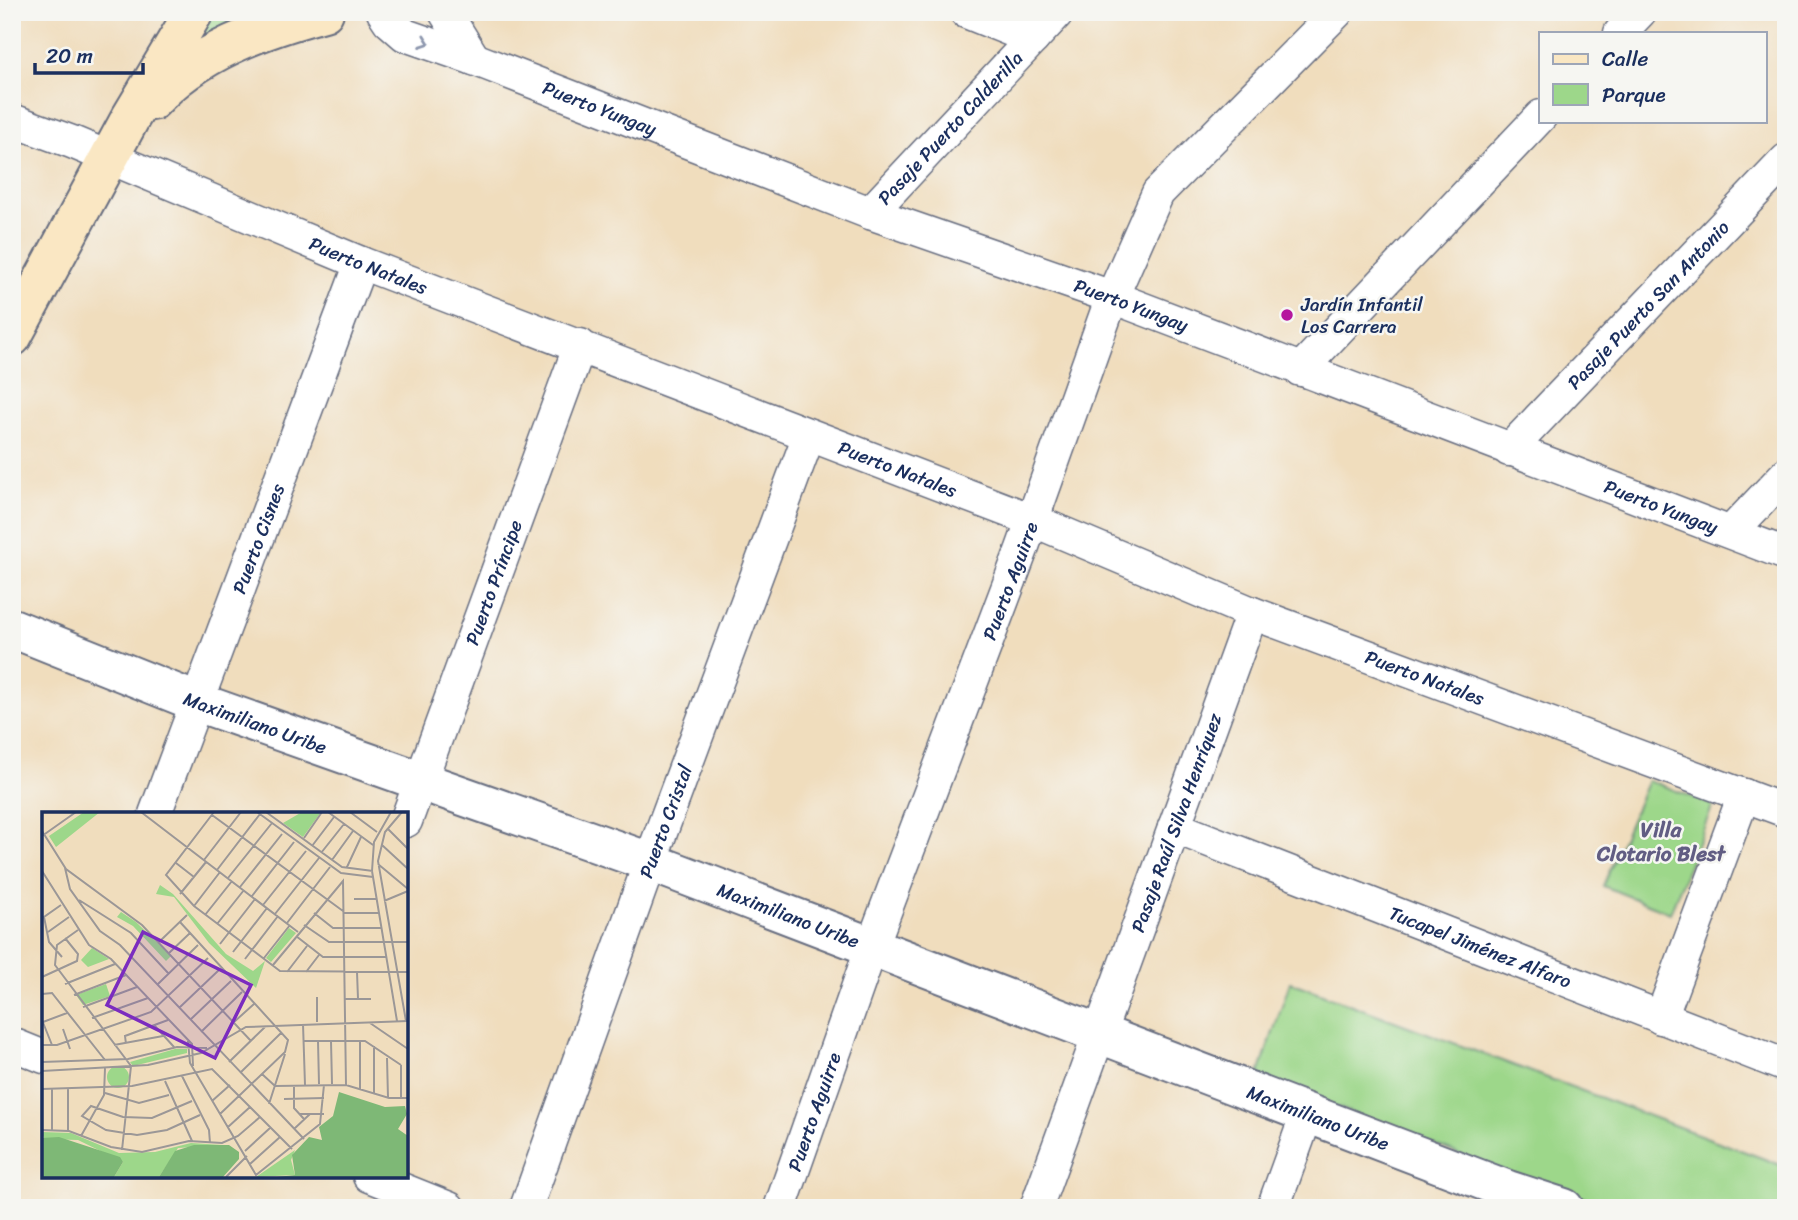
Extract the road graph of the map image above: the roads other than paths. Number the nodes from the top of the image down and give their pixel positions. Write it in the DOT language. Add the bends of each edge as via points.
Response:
graph roads {
  1 [pos="194,12"];
  2 [pos="324,12"];
  3 [pos="383,12"];
  4 [pos="445,12"];
  5 [pos="966,12"];
  6 [pos="1058,12"];
  7 [pos="1337,12"];
  8 [pos="1640,12"];
  9 [pos="1621,32"];
  10 [pos="1032,39"];
  11 [pos="474,59"];
  12 [pos="1539,118"];
  13 [pos="12,120"];
  14 [pos="110,159"];
  15 [pos="1786,160"];
  16 [pos="870,213"];
  17 [pos="361,263"];
  18 [pos="1112,298"];
  19 [pos="12,337"];
  20 [pos="580,345"];
  21 [pos="1300,370"];
  22 [pos="809,435"];
  23 [pos="1510,450"];
  24 [pos="1786,474"];
  25 [pos="1032,520"];
  26 [pos="1731,532"];
  27 [pos="1786,554"];
  28 [pos="1252,613"];
  29 [pos="12,628"];
  30 [pos="197,702"];
  31 [pos="421,780"];
  32 [pos="1744,795"];
  33 [pos="1786,811"];
  34 [pos="156,812"];
  35 [pos="408,816"];
  36 [pos="1174,827"];
  37 [pos="650,862"];
  38 [pos="872,946"];
  39 [pos="1661,1017"];
  40 [pos="1099,1032"];
  41 [pos="12,1044"];
  42 [pos="42,1056"];
  43 [pos="1786,1066"];
  44 [pos="1307,1114"];
  45 [pos="374,1178"];
  46 [pos="1505,1199"];
  47 [pos="450,1208"];
  48 [pos="526,1208"];
  49 [pos="780,1208"];
  50 [pos="1036,1208"];
  51 [pos="1273,1208"];
  52 [pos="1564,1208"];
  1 -- 14 [label="main road"];
  2 -- 14 [label="main road" via="255,34 188,68 147,107"];
  3 -- 11 [label="street, Puerto Yungay, one-way" via="405,35"];
  4 -- 11 [label="street"];
  5 -- 10 [label="street"];
  6 -- 10 [label="street, Pasaje Puerto Calderilla"];
  7 -- 18 [label="street, Puerto Aguirre" via="1158,193"];
  8 -- 9 [label="street"];
  10 -- 16 [label="street, Pasaje Puerto Calderilla"];
  11 -- 16 [label="street, Puerto Yungay"];
  12 -- 21 [label="street"];
  13 -- 14 [label="street, Puerto Natales"];
  14 -- 17 [label="street, Puerto Natales"];
  14 -- 19 [label="main road"];
  15 -- 23 [label="street, Pasaje Puerto San Antonio"];
  16 -- 18 [label="street, Puerto Yungay"];
  17 -- 20 [label="street, Puerto Natales"];
  17 -- 30 [label="street, Puerto Cisnes"];
  18 -- 21 [label="street, Puerto Yungay"];
  18 -- 25 [label="street, Puerto Aguirre"];
  20 -- 22 [label="street, Puerto Natales"];
  20 -- 31 [label="street, Puerto Príncipe"];
  21 -- 23 [label="street, Puerto Yungay"];
  22 -- 25 [label="street, Puerto Natales"];
  22 -- 37 [label="street, Puerto Cristal"];
  23 -- 26 [label="street, Puerto Yungay"];
  24 -- 26 [label="street"];
  25 -- 28 [label="street, Puerto Natales"];
  25 -- 38 [label="street, Puerto Aguirre"];
  26 -- 27 [label="street, Puerto Yungay"];
  28 -- 32 [label="street, Puerto Natales"];
  28 -- 36 [label="street, Pasaje Raúl Silva Henríquez"];
  29 -- 30 [label="street, Maximiliano Uribe"];
  30 -- 31 [label="street, Maximiliano Uribe"];
  30 -- 34 [label="street, Puerto Cisnes"];
  31 -- 35 [label="street, Puerto Príncipe"];
  31 -- 37 [label="street, Maximiliano Uribe"];
  32 -- 33 [label="street, Puerto Natales"];
  32 -- 39 [label="street"];
  36 -- 39 [label="street, Tucapel Jiménez Alfaro"];
  36 -- 40 [label="street, Pasaje Raúl Silva Henríquez"];
  37 -- 38 [label="street, Maximiliano Uribe"];
  37 -- 48 [label="street, Puerto Cristal"];
  38 -- 40 [label="street, Maximiliano Uribe"];
  38 -- 49 [label="street, Puerto Aguirre"];
  39 -- 43 [label="street, Tucapel Jiménez Alfaro"];
  40 -- 44 [label="street, Maximiliano Uribe"];
  40 -- 50 [label="street, Pasaje Raúl Silva Henríquez"];
  41 -- 42 [label="street"];
  44 -- 46 [label="street, Maximiliano Uribe"];
  44 -- 51 [label="street"];
  45 -- 47 [label="street"];
  46 -- 52 [label="street, Maximiliano Uribe"];
}
